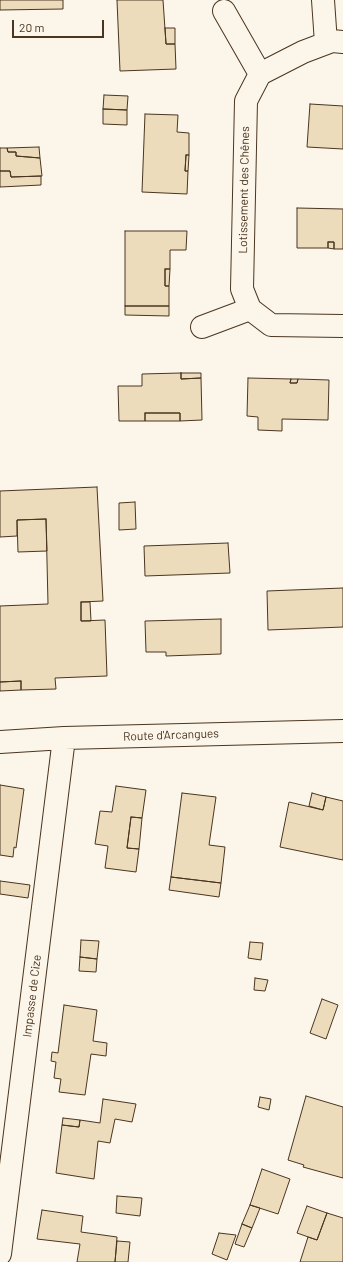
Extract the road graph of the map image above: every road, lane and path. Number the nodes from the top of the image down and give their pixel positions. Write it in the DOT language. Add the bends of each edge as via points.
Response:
graph roads {
  1 [pos="323,0"];
  2 [pos="224,11"];
  3 [pos="335,43"];
  4 [pos="260,74"];
  5 [pos="250,309"];
  6 [pos="343,326"];
  7 [pos="202,327"];
  8 [pos="343,731"];
  9 [pos="64,738"];
  10 [pos="0,742"];
  11 [pos="0,1254"];
  1 -- 3 [label="street"];
  2 -- 4 [label="street"];
  3 -- 4 [label="street" via="302,52"];
  4 -- 5 [label="street, Lotissement des Chênes" via="246,101 242,289"];
  5 -- 6 [label="street" via="271,325"];
  5 -- 7 [label="street"];
  8 -- 9 [label="street, Route d'Arcangues"];
  9 -- 10 [label="street, Route d'Arcangues"];
  9 -- 11 [label="street, Impasse de Cize"];
}
